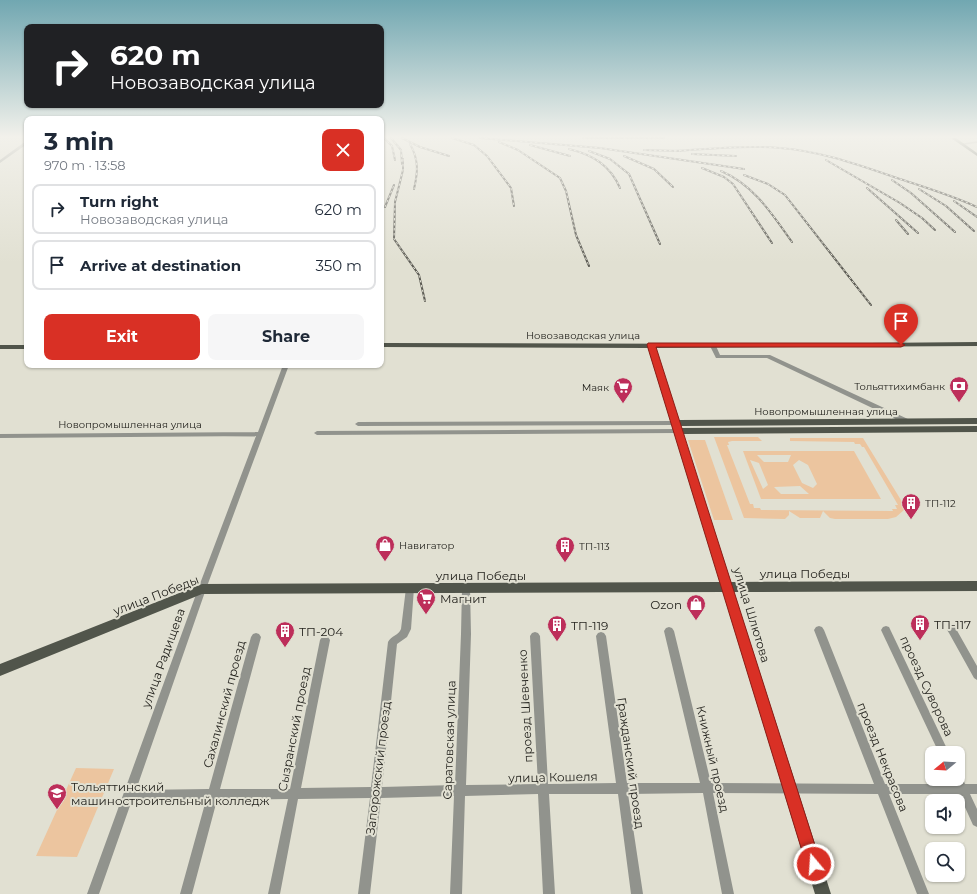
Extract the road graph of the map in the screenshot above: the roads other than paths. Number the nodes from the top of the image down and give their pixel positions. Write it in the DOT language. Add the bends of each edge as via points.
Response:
graph roads {
  1 [pos="977,344"];
  2 [pos="384,345"];
  3 [pos="651,345"];
  4 [pos="713,346"];
  5 [pos="0,347"];
  6 [pos="24,347"];
  7 [pos="285,368"];
  8 [pos="977,421"];
  9 [pos="908,422"];
  10 [pos="358,424"];
  11 [pos="677,427"];
  12 [pos="977,429"];
  13 [pos="317,433"];
  14 [pos="260,434"];
  15 [pos="0,436"];
  16 [pos="977,586"];
  17 [pos="728,587"];
  18 [pos="410,588"];
  19 [pos="466,588"];
  20 [pos="202,589"];
  21 [pos="819,630"];
  22 [pos="886,630"];
  23 [pos="952,630"];
  24 [pos="669,631"];
  25 [pos="535,636"];
  26 [pos="601,636"];
  27 [pos="256,637"];
  28 [pos="325,640"];
  29 [pos="0,670"];
  30 [pos="977,675"];
  31 [pos="941,746"];
  32 [pos="928,786"];
  33 [pos="960,786"];
  34 [pos="965,786"];
  35 [pos="707,788"];
  36 [pos="542,789"];
  37 [pos="622,789"];
  38 [pos="790,789"];
  39 [pos="882,789"];
  40 [pos="977,789"];
  41 [pos="376,792"];
  42 [pos="460,792"];
  43 [pos="294,794"];
  44 [pos="129,795"];
  45 [pos="213,795"];
  46 [pos="977,820"];
  47 [pos="93,894"];
  48 [pos="186,894"];
  49 [pos="274,894"];
  50 [pos="364,894"];
  51 [pos="456,894"];
  52 [pos="549,894"];
  53 [pos="637,894"];
  54 [pos="728,894"];
  55 [pos="823,894"];
  56 [pos="923,894"];
  1 -- 4 [label="main road, Новозаводская улица"];
  2 -- 3 [label="main road, Новозаводская улица"];
  3 -- 4 [label="main road, Новозаводская улица"];
  3 -- 11 [label="main road, улица Шлютова"];
  4 -- 9 [label="street" via="718,357 768,356"];
  5 -- 6 [label="main road"];
  7 -- 14 [label="street, улица Радищева"];
  8 -- 9 [label="main road, Новопромышленная улица"];
  9 -- 11 [label="main road, Новопромышленная улица"];
  10 -- 11 [label="street"];
  11 -- 12 [label="main road, Новопромышленная улица"];
  11 -- 13 [label="street"];
  11 -- 17 [label="main road, улица Шлютова"];
  14 -- 15 [label="street, Новопромышленная улица"];
  14 -- 20 [label="street, улица Радищева"];
  16 -- 17 [label="main road, улица Победы"];
  17 -- 19 [label="main road, улица Победы"];
  17 -- 38 [label="main road, улица Шлютова"];
  18 -- 19 [label="main road, улица Победы"];
  18 -- 20 [label="main road, улица Победы"];
  18 -- 41 [label="street, Запорожский проезд" via="406,629 404,634 393,642"];
  19 -- 42 [label="street, Саратовская улица"];
  20 -- 29 [label="main road, улица Победы"];
  20 -- 44 [label="street, улица Радищева"];
  21 -- 39 [label="street, проезд Некрасова"];
  22 -- 31 [label="street, проезд Суворова"];
  23 -- 30 [label="street"];
  24 -- 35 [label="street, Книжный проезд"];
  25 -- 36 [label="street, проезд Шевченко"];
  26 -- 37 [label="street, Гражданский проезд"];
  27 -- 45 [label="street, Сахалинский проезд"];
  28 -- 43 [label="street, Сызранский проезд"];
  32 -- 39 [label="street, улица Кошеля"];
  33 -- 46 [label="street"];
  34 -- 40 [label="street, улица Кошеля"];
  35 -- 37 [label="street, улица Кошеля"];
  35 -- 38 [label="street, улица Кошеля"];
  35 -- 54 [label="street, Книжный проезд"];
  36 -- 37 [label="street, улица Кошеля"];
  36 -- 42 [label="street, улица Кошеля"];
  36 -- 52 [label="street, проезд Шевченко"];
  37 -- 53 [label="street, Гражданский проезд"];
  38 -- 39 [label="street, улица Кошеля"];
  38 -- 55 [label="main road, улица Шлютова"];
  39 -- 56 [label="street, проезд Некрасова"];
  41 -- 42 [label="street, улица Кошеля"];
  41 -- 43 [label="street, улица Кошеля"];
  41 -- 50 [label="street, Запорожский проезд"];
  42 -- 51 [label="street, Саратовская улица"];
  43 -- 45 [label="street, улица Кошеля"];
  43 -- 49 [label="street, Сызранский проезд"];
  44 -- 45 [label="street, улица Кошеля"];
  44 -- 47 [label="street, улица Радищева"];
  45 -- 48 [label="street, Сахалинский проезд"];
}
